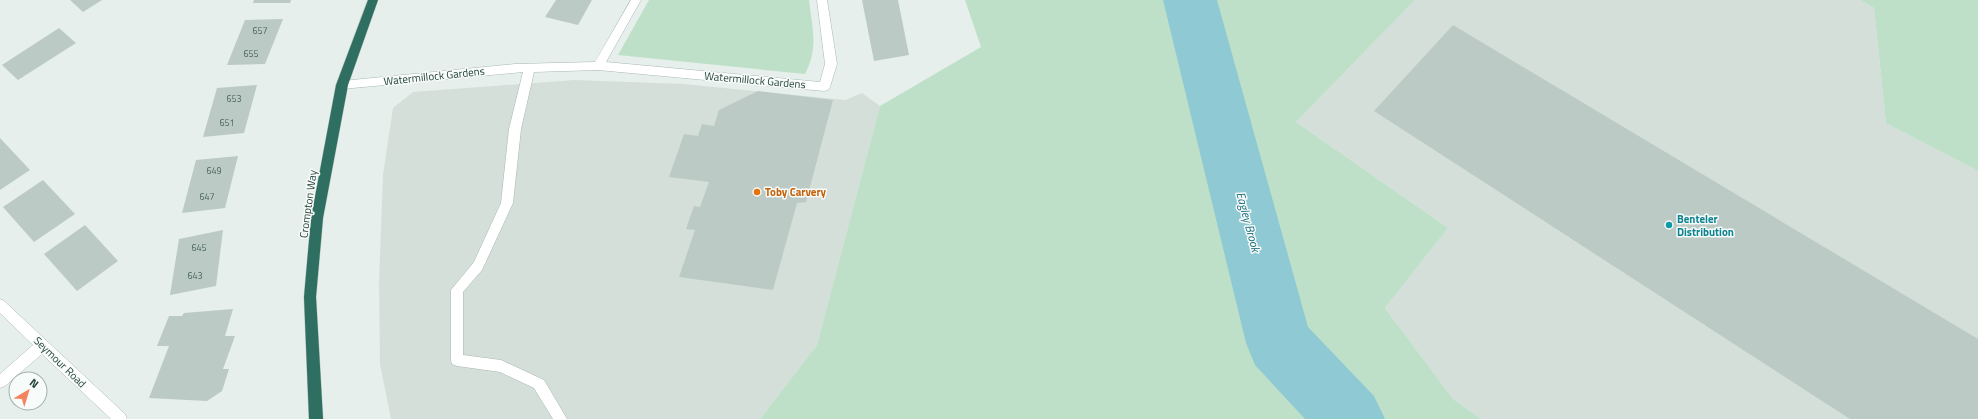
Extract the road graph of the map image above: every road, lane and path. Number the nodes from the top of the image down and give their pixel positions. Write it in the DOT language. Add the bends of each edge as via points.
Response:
graph roads {
  1 [pos="373,0"];
  2 [pos="636,0"];
  3 [pos="822,0"];
  4 [pos="598,66"];
  5 [pos="530,68"];
  6 [pos="342,85"];
  7 [pos="0,305"];
  8 [pos="44,345"];
  9 [pos="0,382"];
  10 [pos="120,419"];
  11 [pos="316,419"];
  12 [pos="560,419"];
  1 -- 6 [label="highway, Crompton Way"];
  2 -- 4 [label="street"];
  3 -- 4 [label="street, Watermillock Gardens" via="831,64 824,87"];
  4 -- 5 [label="street, Watermillock Gardens"];
  5 -- 6 [label="street, Watermillock Gardens"];
  5 -- 12 [label="street" via="515,129 507,202 478,266 457,290 457,360 501,366 539,384"];
  6 -- 11 [label="highway, Crompton Way" via="317,218 311,289"];
  7 -- 8 [label="street, Seymour Road"];
  8 -- 9 [label="street"];
  8 -- 10 [label="street, Seymour Road"];
}
